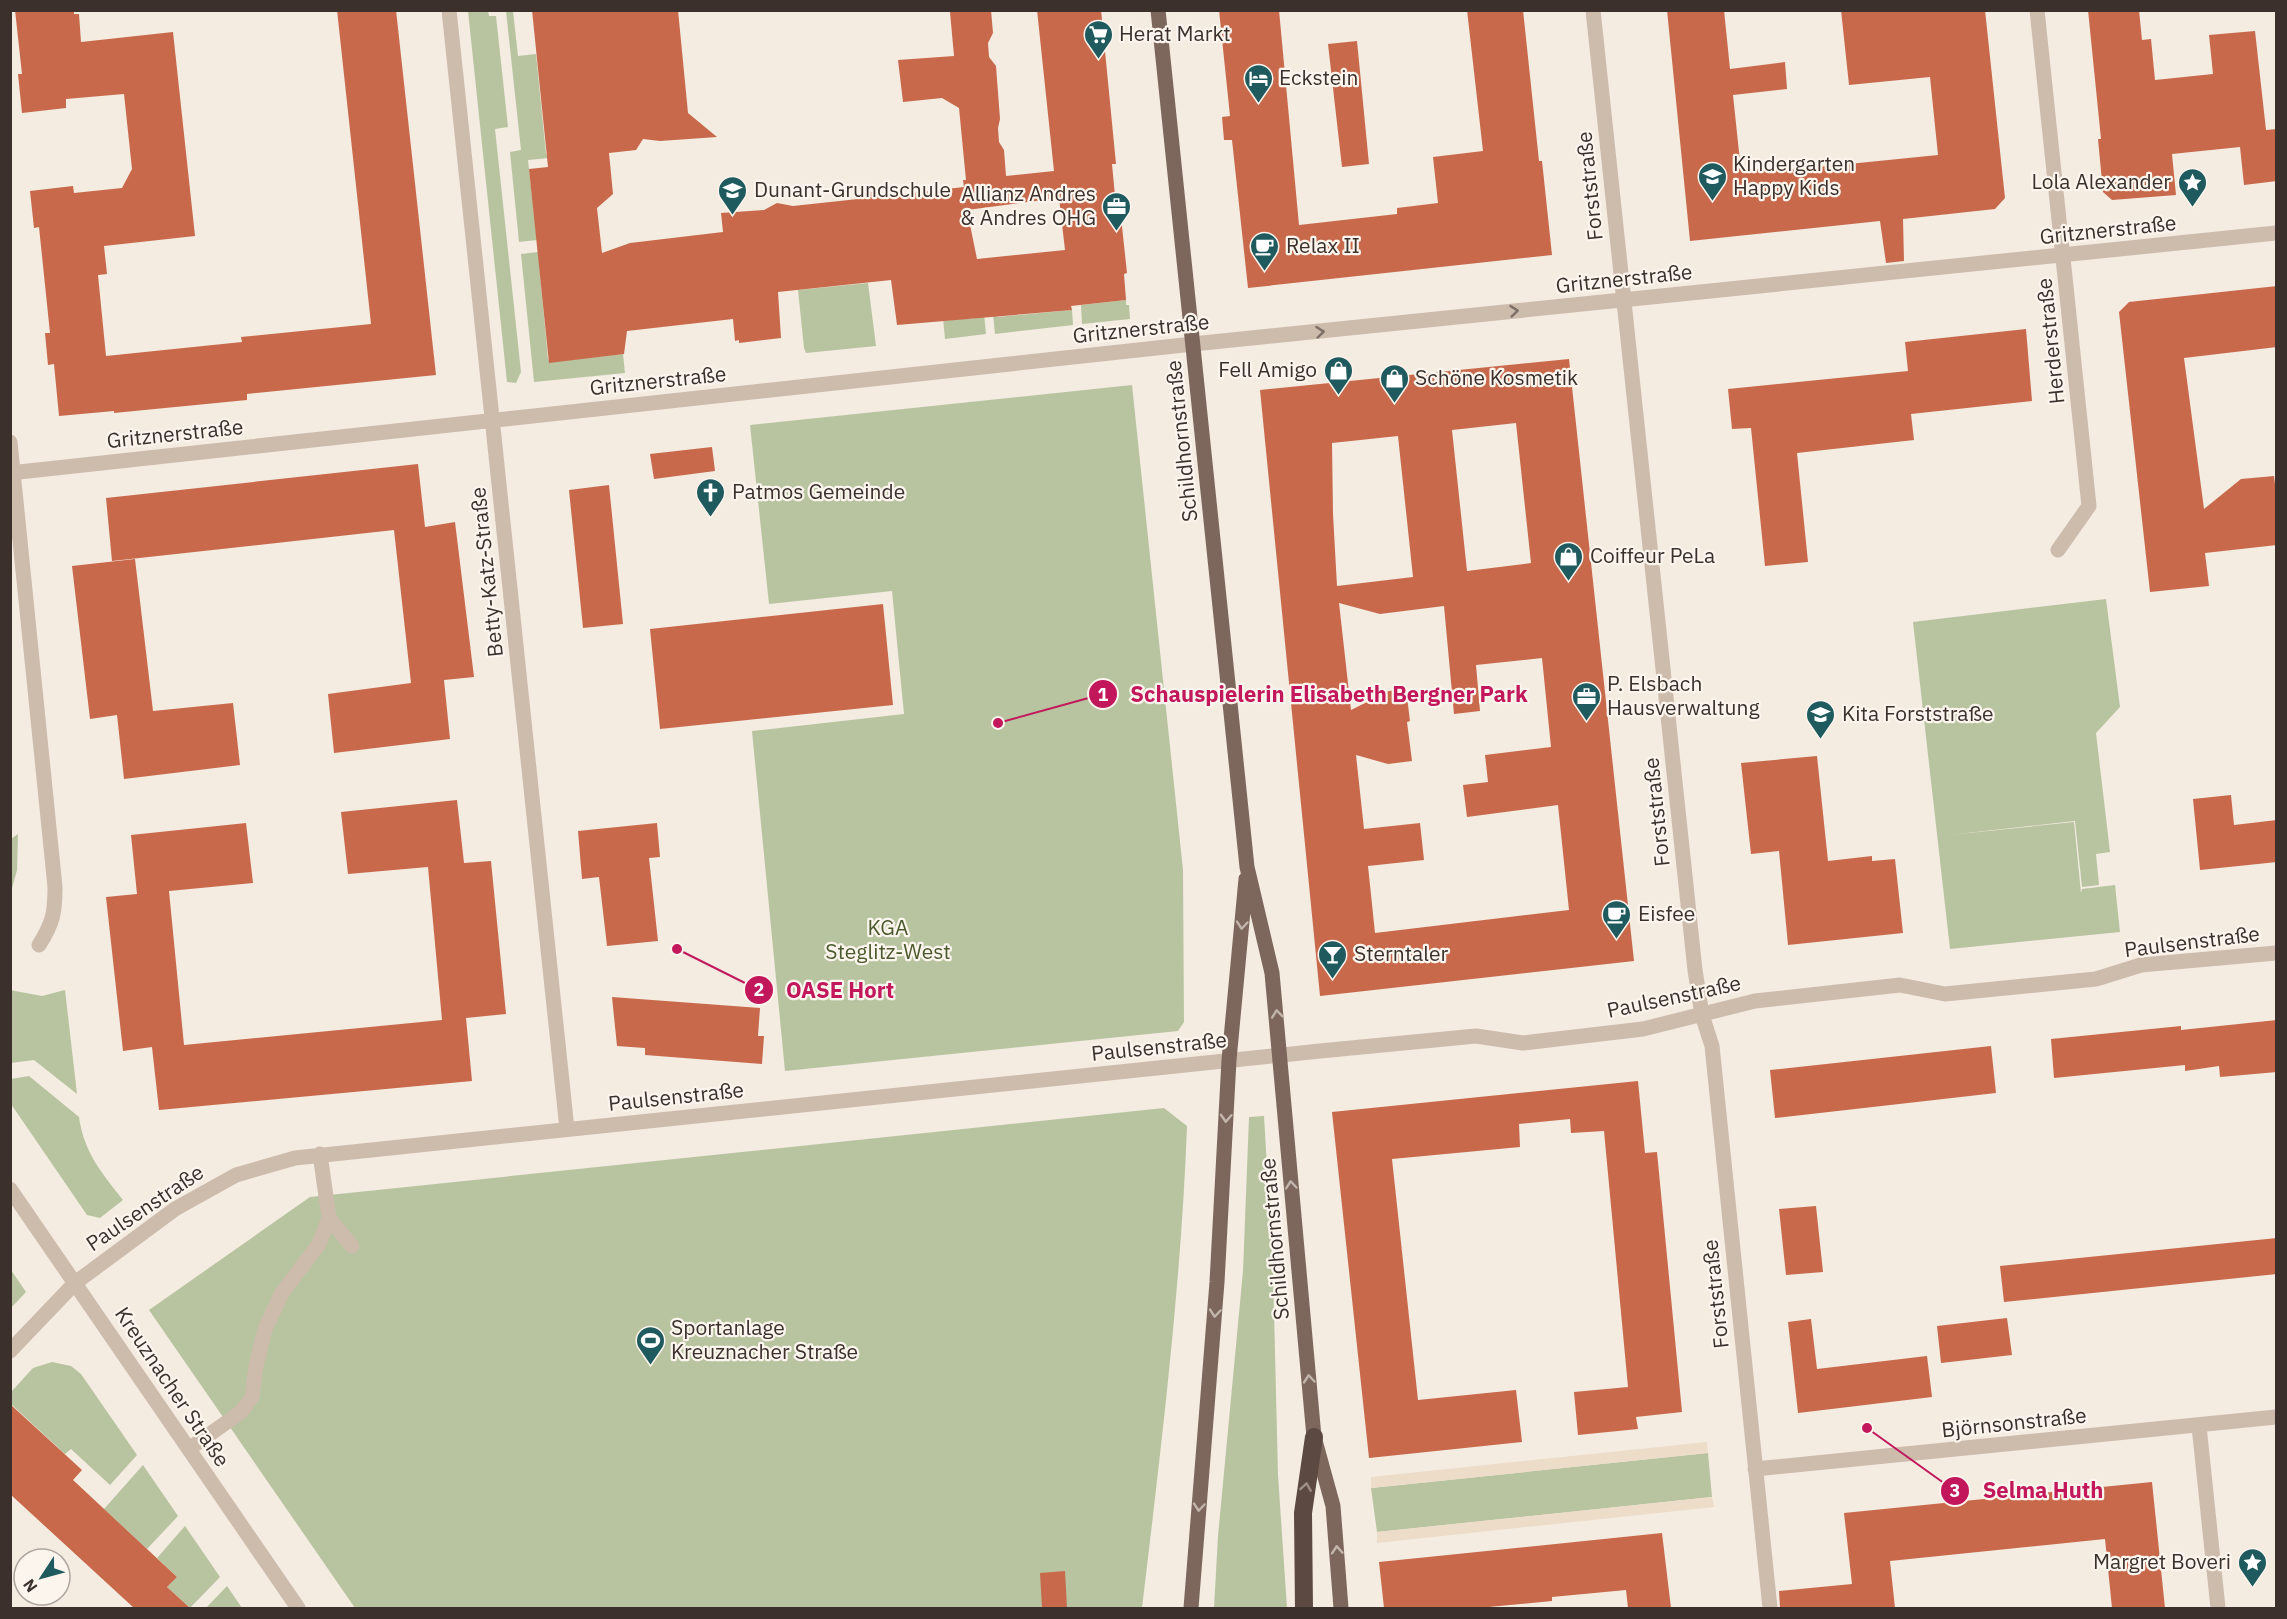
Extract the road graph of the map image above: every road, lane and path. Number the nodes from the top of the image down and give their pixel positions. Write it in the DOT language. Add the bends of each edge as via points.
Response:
graph roads {
  1 [pos="449,10"];
  2 [pos="1158,10"];
  3 [pos="1593,10"];
  4 [pos="2037,10"];
  5 [pos="2277,233"];
  6 [pos="2064,256"];
  7 [pos="1623,300"];
  8 [pos="1193,344"];
  9 [pos="492,420"];
  10 [pos="10,442"];
  11 [pos="12,473"];
  12 [pos="2058,550"];
  13 [pos="1247,867"];
  14 [pos="39,945"];
  15 [pos="2277,953"];
  16 [pos="1702,1015"];
  17 [pos="1280,1055"];
  18 [pos="1229,1060"];
  19 [pos="567,1129"];
  20 [pos="320,1154"];
  21 [pos="10,1189"];
  22 [pos="329,1218"];
  23 [pos="352,1246"];
  24 [pos="75,1283"];
  25 [pos="10,1352"];
  26 [pos="2277,1417"];
  27 [pos="2199,1426"];
  28 [pos="1314,1437"];
  29 [pos="189,1449"];
  30 [pos="1755,1469"];
  31 [pos="298,1608"];
  32 [pos="1191,1608"];
  33 [pos="1304,1608"];
  34 [pos="1341,1608"];
  35 [pos="1770,1608"];
  36 [pos="2218,1608"];
  1 -- 9 [label="street, Betty-Katz-Straße"];
  2 -- 8 [label="main road, Schildhornstraße"];
  3 -- 7 [label="street, Forststraße"];
  4 -- 6 [label="street, Herderstraße"];
  5 -- 6 [label="street, Gritznerstraße"];
  6 -- 7 [label="street, Gritznerstraße"];
  6 -- 12 [label="street, Herderstraße" via="2089,506"];
  8 -- 7 [label="street, Gritznerstraße, one-way"];
  7 -- 16 [label="street, Forststraße"];
  8 -- 9 [label="street, Gritznerstraße"];
  8 -- 13 [label="main road, Schildhornstraße"];
  9 -- 11 [label="street, Gritznerstraße"];
  9 -- 19 [label="street, Betty-Katz-Straße"];
  10 -- 11 [label="street"];
  11 -- 14 [label="street" via="55,886 52,926"];
  17 -- 13 [label="main road, Schildhornstraße, one-way" via="1272,973"];
  13 -- 18 [label="main road, Schildhornstraße, one-way"];
  15 -- 16 [label="street, Paulsenstraße" via="2141,965 2097,979 1945,993 1888,986 1755,1001"];
  16 -- 17 [label="street, Paulsenstraße" via="1643,1029 1523,1042 1476,1036"];
  16 -- 30 [label="street, Forststraße" via="1712,1046"];
  17 -- 18 [label="street, Paulsenstraße"];
  28 -- 17 [label="main road, Schildhornstraße, one-way"];
  18 -- 19 [label="street, Paulsenstraße"];
  18 -- 32 [label="main road, Schildhornstraße, one-way" via="1217,1282"];
  19 -- 20 [label="street, Paulsenstraße"];
  20 -- 22 [label="street"];
  20 -- 24 [label="street, Paulsenstraße" via="270,1164 217,1183"];
  21 -- 24 [label="street, Kreuznacher Straße"];
  22 -- 23 [label="street"];
  22 -- 29 [label="street" via="319,1244 282,1293 265,1329 252,1397 241,1412"];
  24 -- 25 [label="street, Paulsenstraße"];
  24 -- 29 [label="street, Kreuznacher Straße"];
  26 -- 27 [label="street, Björnsonstraße"];
  27 -- 30 [label="street, Björnsonstraße"];
  27 -- 36 [label="street"];
  33 -- 28 [label="highway, one-way" via="1303,1513"];
  34 -- 28 [label="main road, Schildhornstraße, one-way" via="1333,1506"];
  29 -- 31 [label="street, Kreuznacher Straße"];
  30 -- 35 [label="street, Forststraße"];
}
